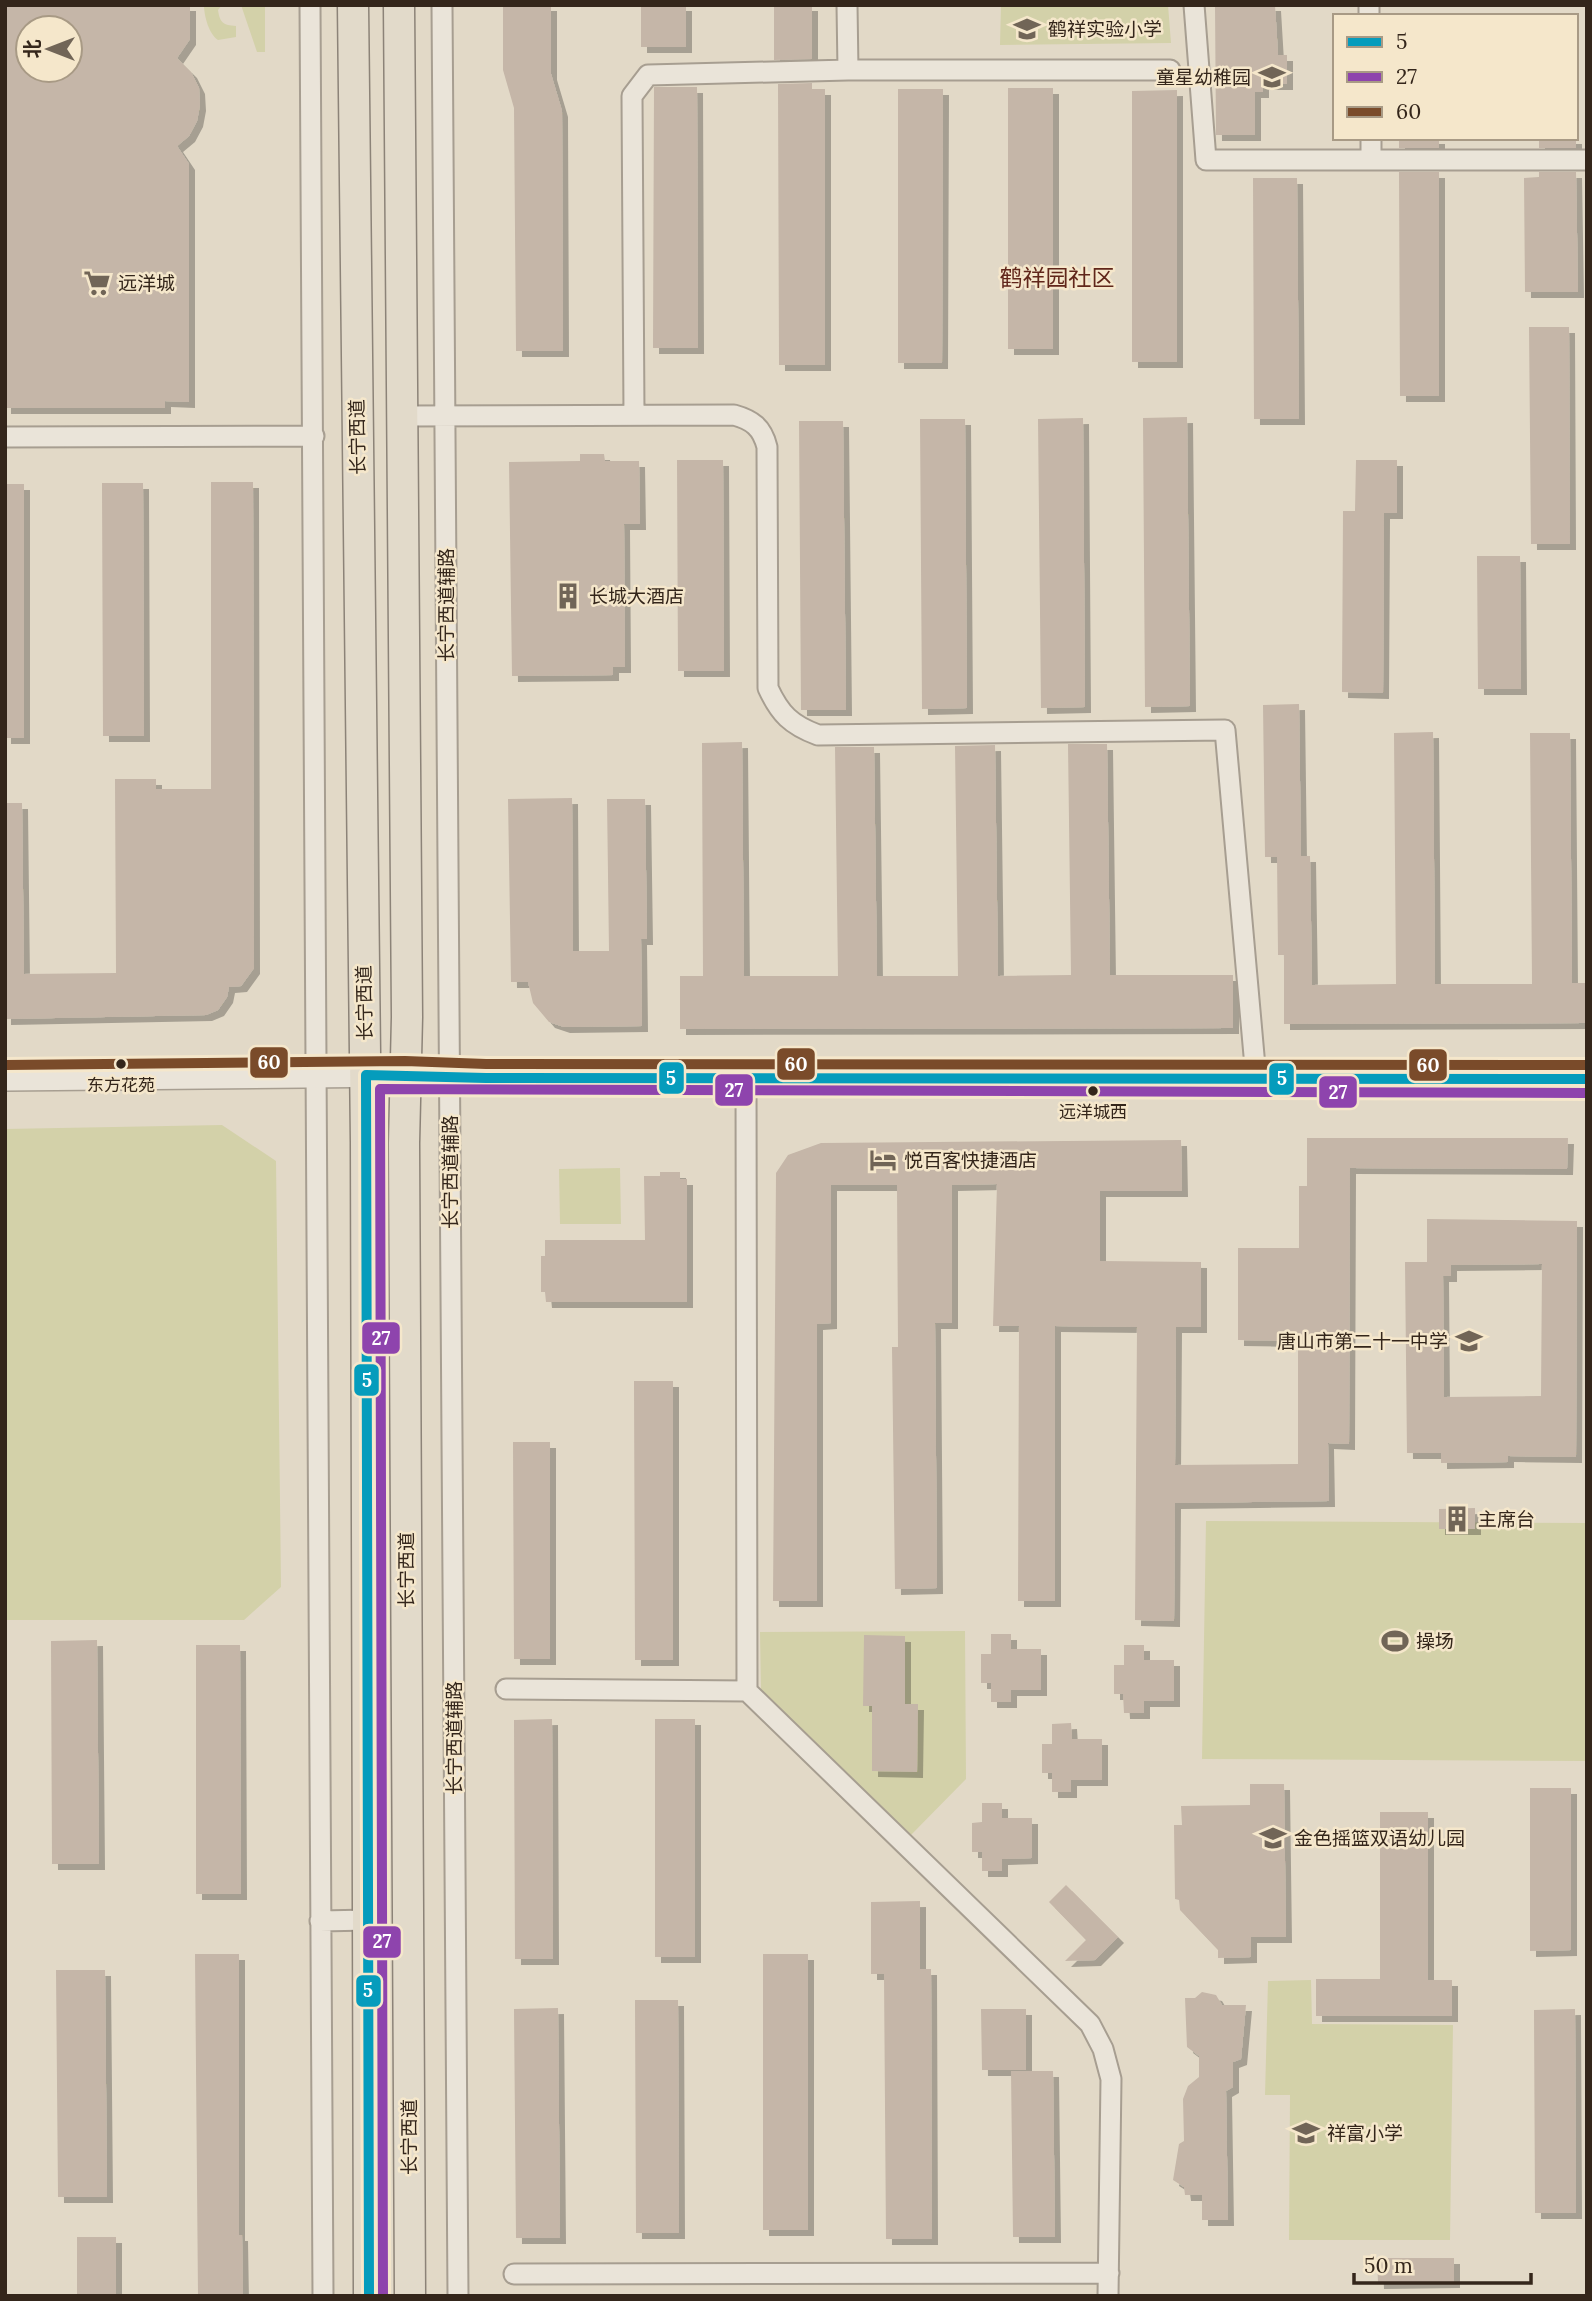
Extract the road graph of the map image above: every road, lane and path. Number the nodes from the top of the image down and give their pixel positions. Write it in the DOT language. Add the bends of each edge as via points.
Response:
graph roads {
  1 [pos="310,5"];
  2 [pos="353,5"];
  3 [pos="399,5"];
  4 [pos="442,5"];
  5 [pos="847,5"];
  6 [pos="1194,5"];
  7 [pos="848,70"];
  8 [pos="1170,71"];
  9 [pos="1371,140"];
  10 [pos="1371,160"];
  11 [pos="1587,160"];
  12 [pos="634,414"];
  13 [pos="444,415"];
  14 [pos="401,416"];
  15 [pos="314,436"];
  16 [pos="5,437"];
  17 [pos="315,1075"];
  18 [pos="366,1075"];
  19 [pos="405,1075"];
  20 [pos="449,1076"];
  21 [pos="746,1077"];
  22 [pos="1256,1078"];
  23 [pos="5,1079"];
  24 [pos="1587,1079"];
  25 [pos="506,1689"];
  26 [pos="747,1691"];
  27 [pos="369,1920"];
  28 [pos="320,1921"];
  29 [pos="1109,2273"];
  30 [pos="514,2274"];
  31 [pos="323,2296"];
  32 [pos="369,2296"];
  33 [pos="410,2296"];
  34 [pos="458,2296"];
  35 [pos="1108,2296"];
  1 -- 15 [label="street"];
  2 -- 18 [label="main road, 长宁西道"];
  3 -- 14 [label="main road, 长宁西道"];
  4 -- 13 [label="street, 长宁西道辅路"];
  5 -- 7 [label="street"];
  6 -- 10 [label="street" via="1206,160"];
  7 -- 8 [label="street"];
  7 -- 12 [label="street" via="648,75 632,96"];
  9 -- 10 [label="street"];
  10 -- 11 [label="street"];
  12 -- 13 [label="street"];
  12 -- 22 [label="street" via="734,415 750,420 764,433 768,688 778,710 795,727 818,736 1224,730"];
  13 -- 14 [label="street"];
  13 -- 20 [label="street, 长宁西道辅路"];
  14 -- 19 [label="main road, 长宁西道"];
  15 -- 16 [label="street"];
  15 -- 17 [label="street"];
  17 -- 18 [label="street"];
  17 -- 23 [label="street"];
  17 -- 28 [label="street"];
  18 -- 19 [label="street"];
  18 -- 27 [label="main road, 长宁西道"];
  19 -- 20 [label="street"];
  19 -- 33 [label="main road, 长宁西道"];
  20 -- 21 [label="street"];
  20 -- 34 [label="street, 长宁西道辅路"];
  21 -- 22 [label="street"];
  21 -- 26 [label="street"];
  22 -- 24 [label="street"];
  25 -- 26 [label="street"];
  26 -- 29 [label="street" via="1090,2024 1111,2079"];
  27 -- 28 [label="street"];
  27 -- 32 [label="main road, 长宁西道"];
  28 -- 31 [label="street"];
  29 -- 30 [label="street"];
  29 -- 35 [label="street"];
}
